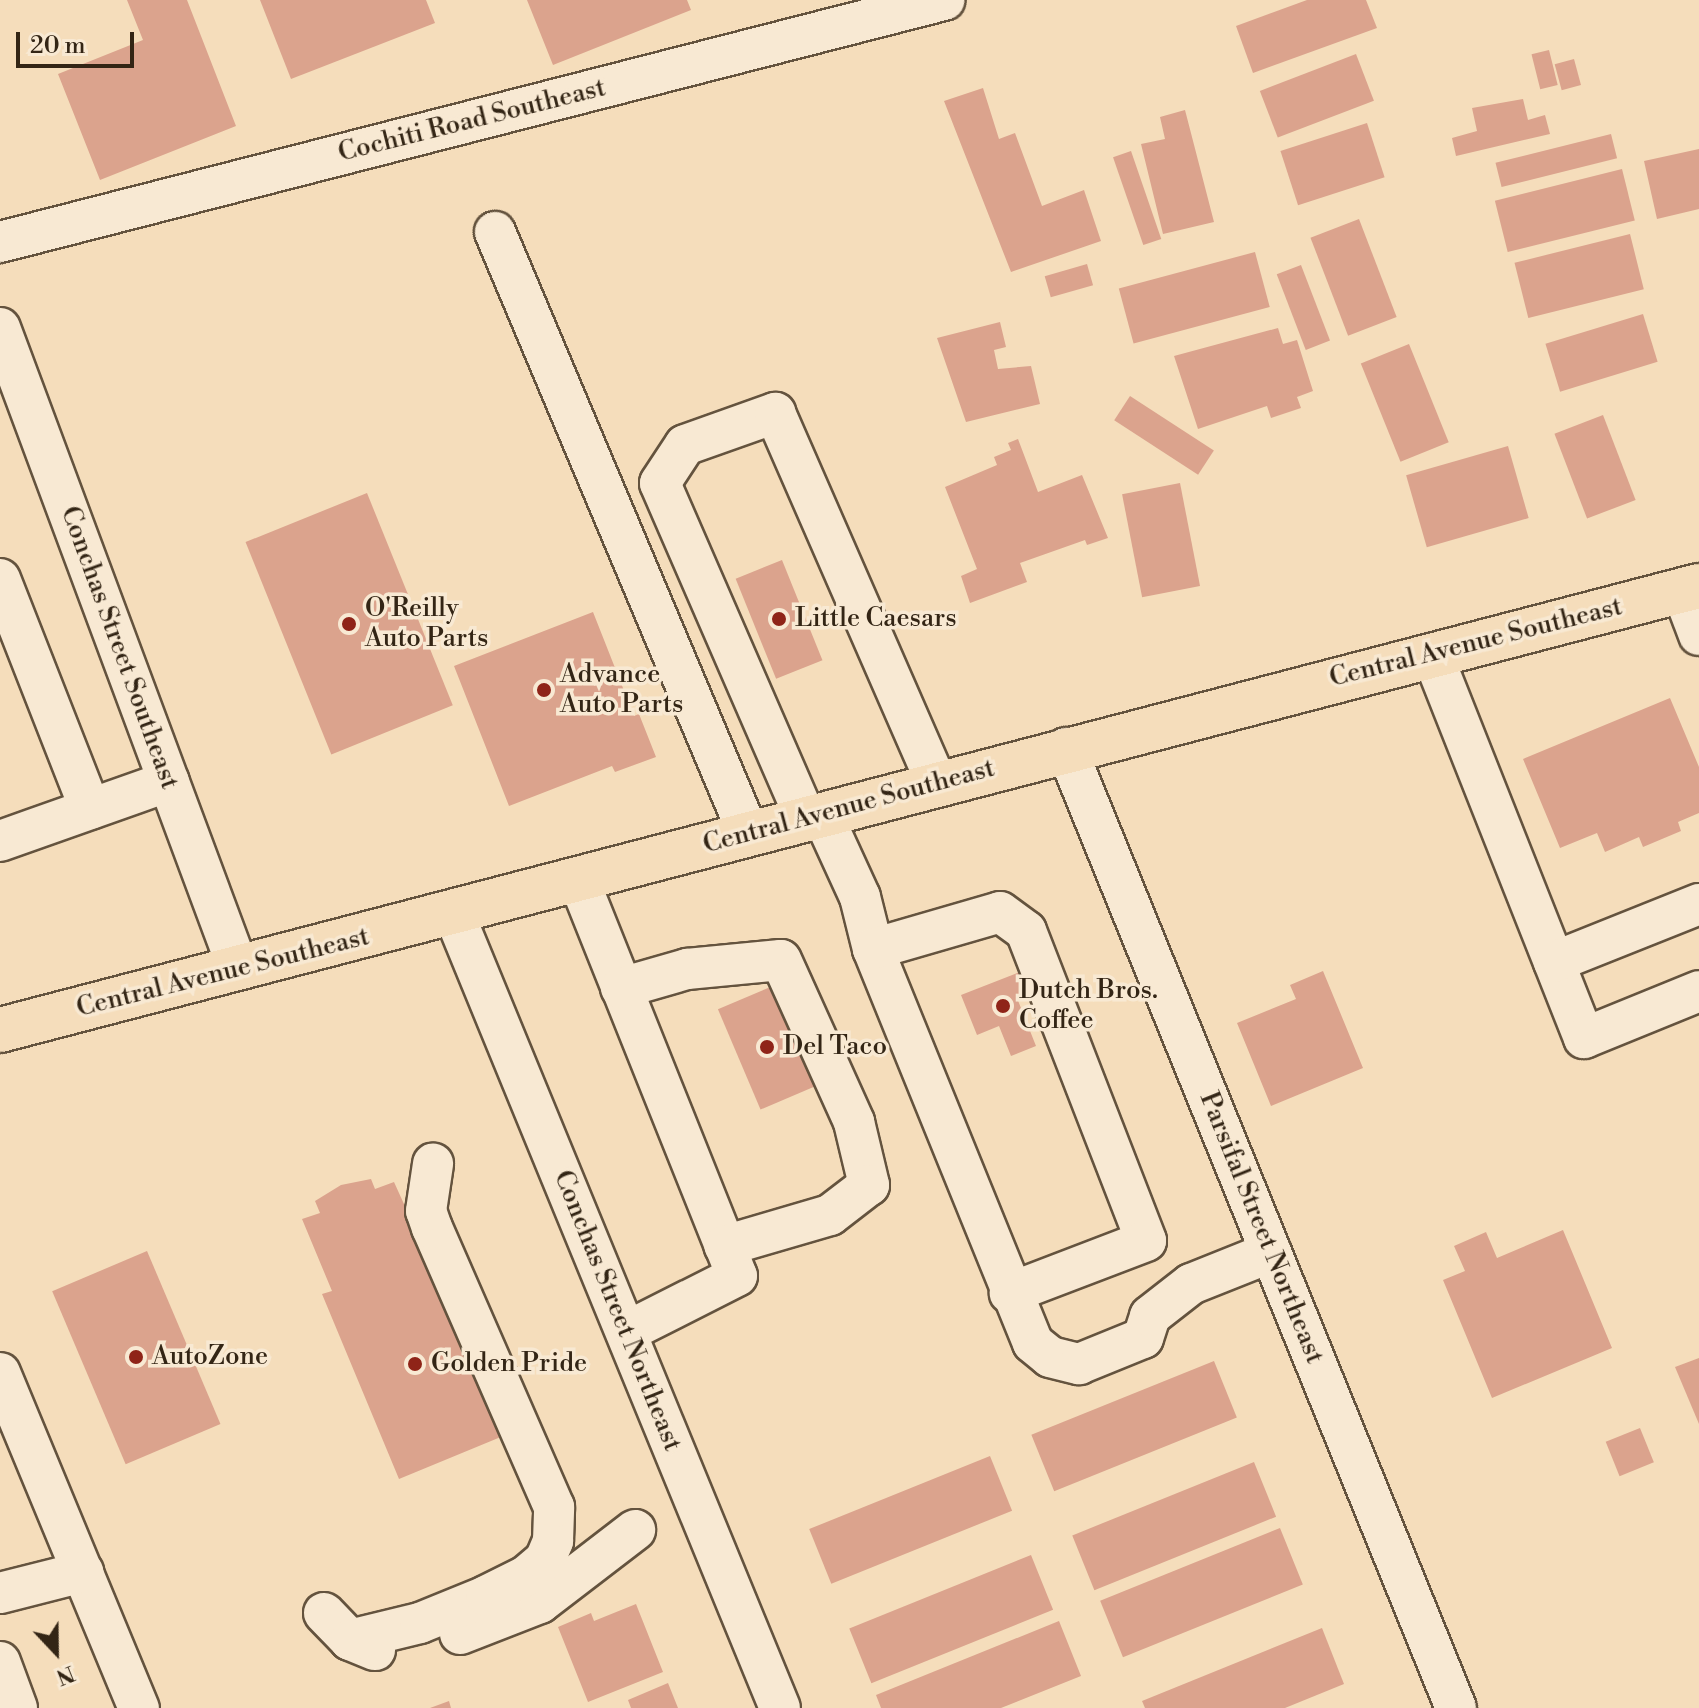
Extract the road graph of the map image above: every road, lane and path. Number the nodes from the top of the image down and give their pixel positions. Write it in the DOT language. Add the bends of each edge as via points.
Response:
graph roads {
  1 [pos="944,0"];
  2 [pos="495,232"];
  3 [pos="0,242"];
  4 [pos="0,328"];
  5 [pos="11,389"];
  6 [pos="0,579"];
  7 [pos="1691,588"];
  8 [pos="1699,635"];
  9 [pos="1432,654"];
  10 [pos="1066,748"];
  11 [pos="169,781"];
  12 [pos="937,783"];
  13 [pos="90,809"];
  14 [pos="814,816"];
  15 [pos="749,835"];
  16 [pos="0,841"];
  17 [pos="579,881"];
  18 [pos="1699,904"];
  19 [pos="454,914"];
  20 [pos="873,949"];
  21 [pos="1554,962"];
  22 [pos="238,968"];
  23 [pos="621,988"];
  24 [pos="1699,991"];
  25 [pos="0,1030"];
  26 [pos="433,1164"];
  27 [pos="724,1246"];
  28 [pos="1271,1252"];
  29 [pos="1010,1293"];
  30 [pos="626,1332"];
  31 [pos="0,1373"];
  32 [pos="635,1530"];
  33 [pos="83,1572"];
  34 [pos="0,1593"];
  35 [pos="0,1662"];
  36 [pos="17,1708"];
  37 [pos="139,1708"];
  38 [pos="780,1708"];
  39 [pos="1456,1708"];
  1 -- 3 [label="street, Cochiti Road Southeast"];
  2 -- 15 [label="street"];
  4 -- 5 [label="street, Conchas Street Southeast"];
  5 -- 11 [label="street, Conchas Street Southeast"];
  6 -- 13 [label="street"];
  7 -- 8 [label="street"];
  7 -- 9 [label="main road, Central Avenue Southeast"];
  9 -- 10 [label="main road, Central Avenue Southeast"];
  9 -- 21 [label="street"];
  10 -- 12 [label="main road, Central Avenue Southeast"];
  10 -- 28 [label="street, Parsifal Street Northeast"];
  11 -- 13 [label="street"];
  11 -- 22 [label="street, Conchas Street Southeast"];
  12 -- 14 [label="main road, Central Avenue Southeast"];
  12 -- 14 [label="street" via="775,413 685,445 660,483"];
  13 -- 16 [label="street"];
  14 -- 15 [label="main road, Central Avenue Southeast"];
  14 -- 20 [label="street" via="860,897"];
  15 -- 17 [label="main road, Central Avenue Southeast"];
  17 -- 19 [label="main road, Central Avenue Southeast"];
  17 -- 23 [label="street"];
  18 -- 21 [label="street"];
  19 -- 22 [label="main road, Central Avenue Southeast"];
  19 -- 30 [label="street, Conchas Street Northeast"];
  20 -- 29 [label="street"];
  20 -- 29 [label="street" via="1000,912 1026,931 1146,1241"];
  21 -- 24 [label="street" via="1584,1038"];
  22 -- 25 [label="main road, Central Avenue Southeast"];
  23 -- 27 [label="street"];
  23 -- 27 [label="street" via="687,969 781,960 854,1122 869,1185 830,1215"];
  26 -- 32 [label="street" via="426,1211 554,1507 553,1541 545,1560 526,1576 420,1623 337,1627 397,1652 500,1619 540,1603"];
  27 -- 30 [label="street" via="737,1276"];
  28 -- 29 [label="street" via="1191,1284 1150,1316 1143,1338 1079,1364 1050,1357 1033,1343"];
  28 -- 39 [label="street, Parsifal Street Northeast"];
  30 -- 38 [label="street, Conchas Street Northeast"];
  31 -- 33 [label="street"];
  33 -- 34 [label="street"];
  33 -- 37 [label="street"];
  35 -- 36 [label="street"];
}
